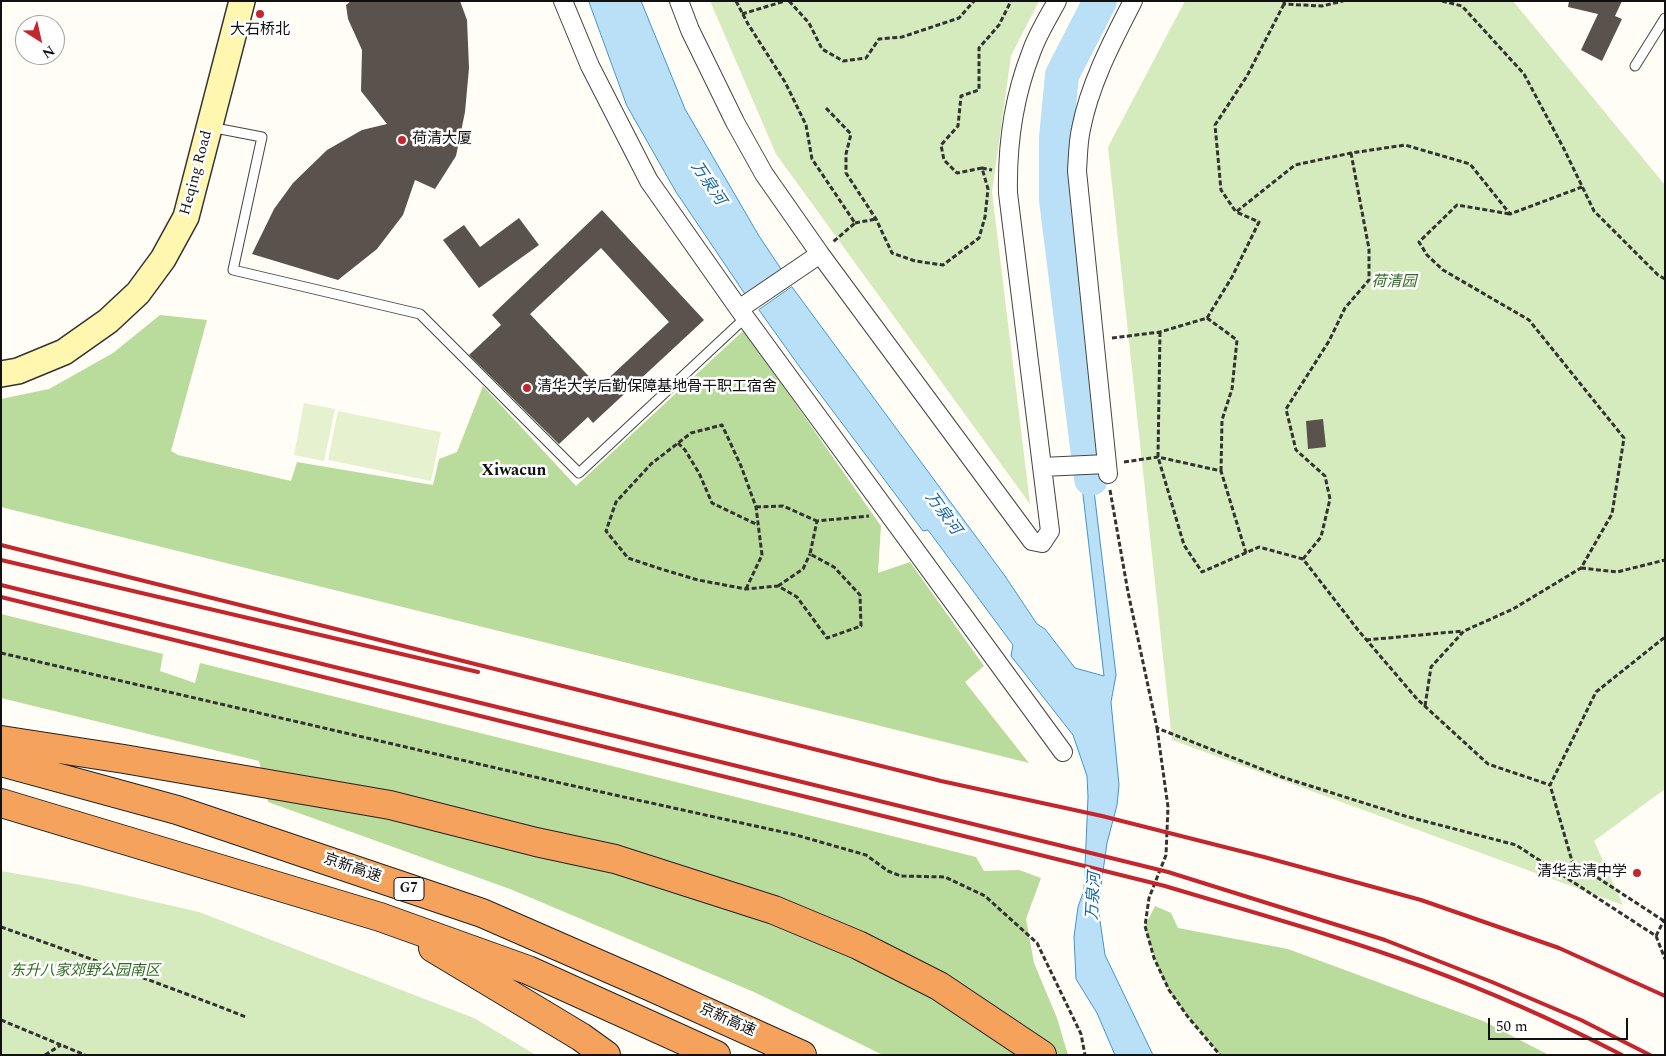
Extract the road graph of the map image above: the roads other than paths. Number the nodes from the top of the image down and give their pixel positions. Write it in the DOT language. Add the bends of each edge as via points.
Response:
graph roads {
  1 [pos="242,1"];
  2 [pos="563,1"];
  3 [pos="679,1"];
  4 [pos="1057,1"];
  5 [pos="1133,1"];
  6 [pos="1665,18"];
  7 [pos="1635,66"];
  8 [pos="209,127"];
  9 [pos="820,254"];
  10 [pos="742,314"];
  11 [pos="1,374"];
  12 [pos="1042,467"];
  13 [pos="1,740"];
  14 [pos="1063,752"];
  15 [pos="1,762"];
  16 [pos="1,803"];
  17 [pos="380,917"];
  18 [pos="606,1055"];
  19 [pos="716,1055"];
  20 [pos="802,1055"];
  21 [pos="1042,1055"];
  1 -- 8 [label="main road, Heqing Road"];
  2 -- 10 [label="street" via="590,66 649,181"];
  3 -- 9 [label="street" via="734,122 764,174"];
  4 -- 12 [label="street" via="1031,51 1019,87 1007,158 1009,203"];
  5 -- 12 [label="street" via="1089,96 1080,130 1077,171 1105,468"];
  6 -- 7 [label="lane"];
  8 -- 10 [label="lane" via="262,137 233,270 420,314 578,473"];
  8 -- 11 [label="main road, Heqing Road" via="186,217 163,259 138,294 108,321 64,352 18,371"];
  9 -- 10 [label="street"];
  9 -- 12 [label="street" via="1032,540 1042,544 1050,532"];
  10 -- 14 [label="street"];
  13 -- 21 [label="highway" via="390,805 615,859 774,910 858,945 939,986"];
  15 -- 20 [label="highway, 京新高速 / G7" via="177,810 482,914"];
  16 -- 17 [label="highway, G7"];
  17 -- 18 [label="highway"];
  17 -- 19 [label="highway, G7" via="528,970"];
}
